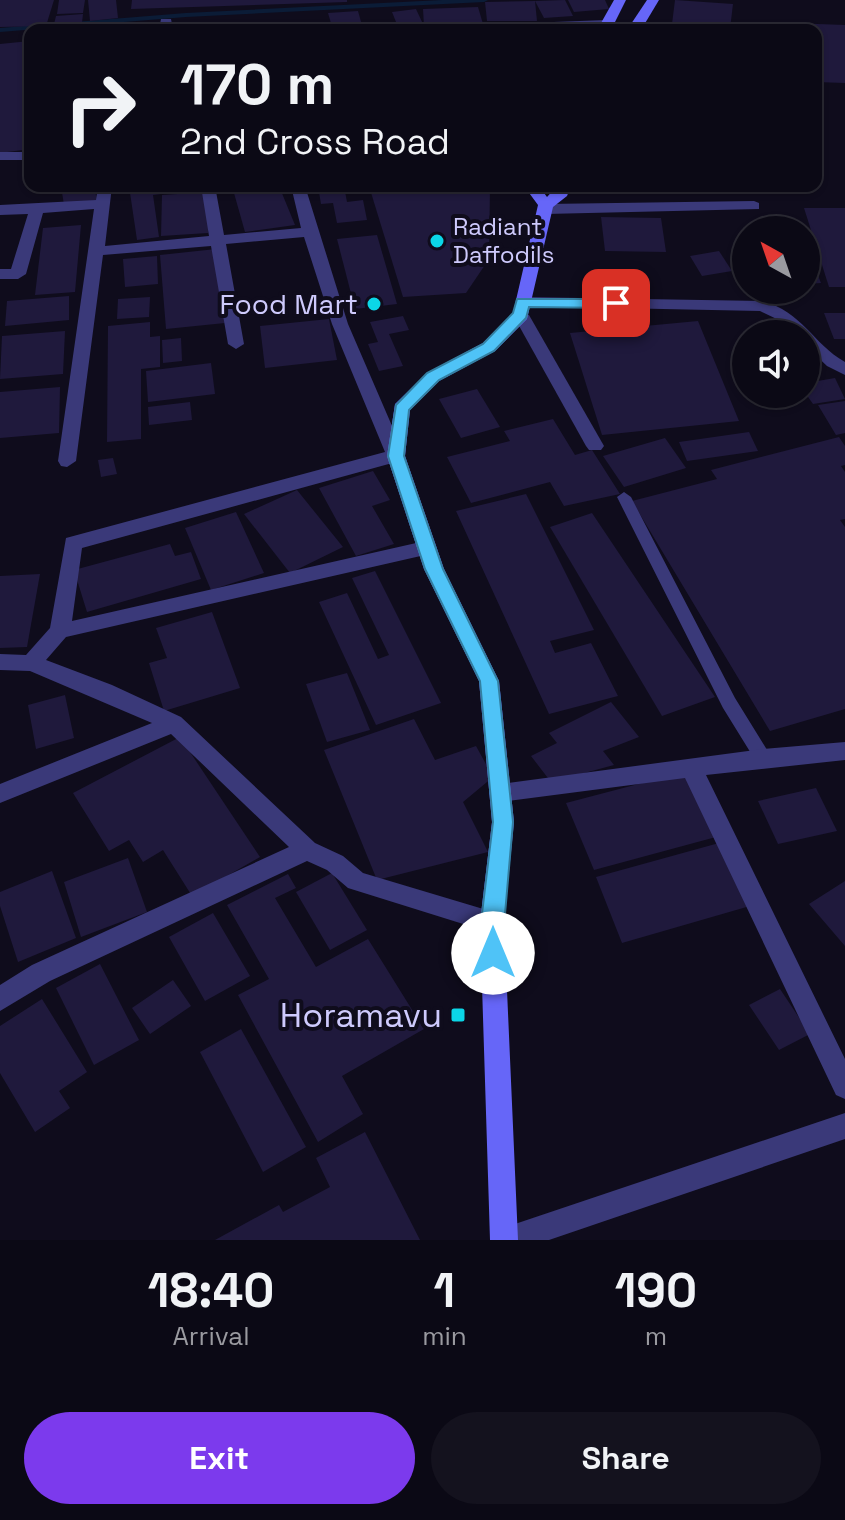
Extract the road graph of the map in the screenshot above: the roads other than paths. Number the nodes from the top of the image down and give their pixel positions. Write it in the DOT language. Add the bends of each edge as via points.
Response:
graph roads {
  1 [pos="619,2"];
  2 [pos="651,3"];
  3 [pos="607,24"];
  4 [pos="638,24"];
  5 [pos="0,156"];
  6 [pos="24,156"];
  7 [pos="104,192"];
  8 [pos="209,192"];
  9 [pos="299,192"];
  10 [pos="535,192"];
  11 [pos="562,192"];
  12 [pos="102,204"];
  13 [pos="754,206"];
  14 [pos="546,207"];
  15 [pos="37,209"];
  16 [pos="0,210"];
  17 [pos="309,232"];
  18 [pos="219,241"];
  19 [pos="97,251"];
  20 [pos="0,274"];
  21 [pos="522,308"];
  22 [pos="236,344"];
  23 [pos="845,369"];
  24 [pos="595,446"];
  25 [pos="396,456"];
  26 [pos="67,461"];
  27 [pos="624,497"];
  28 [pos="425,548"];
  29 [pos="60,631"];
  30 [pos="0,662"];
  31 [pos="31,663"];
  32 [pos="174,723"];
  33 [pos="845,751"];
  34 [pos="763,758"];
  35 [pos="691,767"];
  36 [pos="500,793"];
  37 [pos="0,794"];
  38 [pos="307,850"];
  39 [pos="492,922"];
  40 [pos="0,999"];
  41 [pos="845,1086"];
  42 [pos="845,1126"];
  43 [pos="507,1240"];
  1 -- 3 [label="main road"];
  2 -- 4 [label="main road"];
  5 -- 6 [label="street"];
  7 -- 12 [label="street"];
  8 -- 18 [label="street"];
  9 -- 17 [label="street"];
  10 -- 14 [label="main road"];
  11 -- 14 [label="main road"];
  12 -- 15 [label="street"];
  12 -- 19 [label="street"];
  13 -- 14 [label="street"];
  14 -- 21 [label="main road"];
  15 -- 16 [label="street"];
  15 -- 20 [label="street" via="18,274"];
  17 -- 18 [label="street"];
  17 -- 25 [label="street" via="360,379"];
  18 -- 19 [label="street"];
  18 -- 22 [label="street"];
  19 -- 26 [label="street"];
  21 -- 23 [label="street" via="762,306 798,323 827,359"];
  21 -- 24 [label="street"];
  21 -- 25 [label="main road" via="489,347 433,377 401,408"];
  25 -- 28 [label="main road"];
  25 -- 29 [label="street" via="73,543"];
  27 -- 34 [label="lane" via="729,703"];
  28 -- 29 [label="street"];
  28 -- 36 [label="main road" via="489,681"];
  29 -- 31 [label="street"];
  30 -- 31 [label="street"];
  31 -- 32 [label="street"];
  32 -- 37 [label="street"];
  32 -- 38 [label="street"];
  33 -- 34 [label="street"];
  34 -- 35 [label="street"];
  35 -- 36 [label="street"];
  35 -- 41 [label="street"];
  36 -- 39 [label="main road" via="503,822"];
  38 -- 39 [label="street" via="356,881"];
  38 -- 40 [label="street" via="41,973"];
  39 -- 43 [label="main road"];
  42 -- 43 [label="street"];
}
